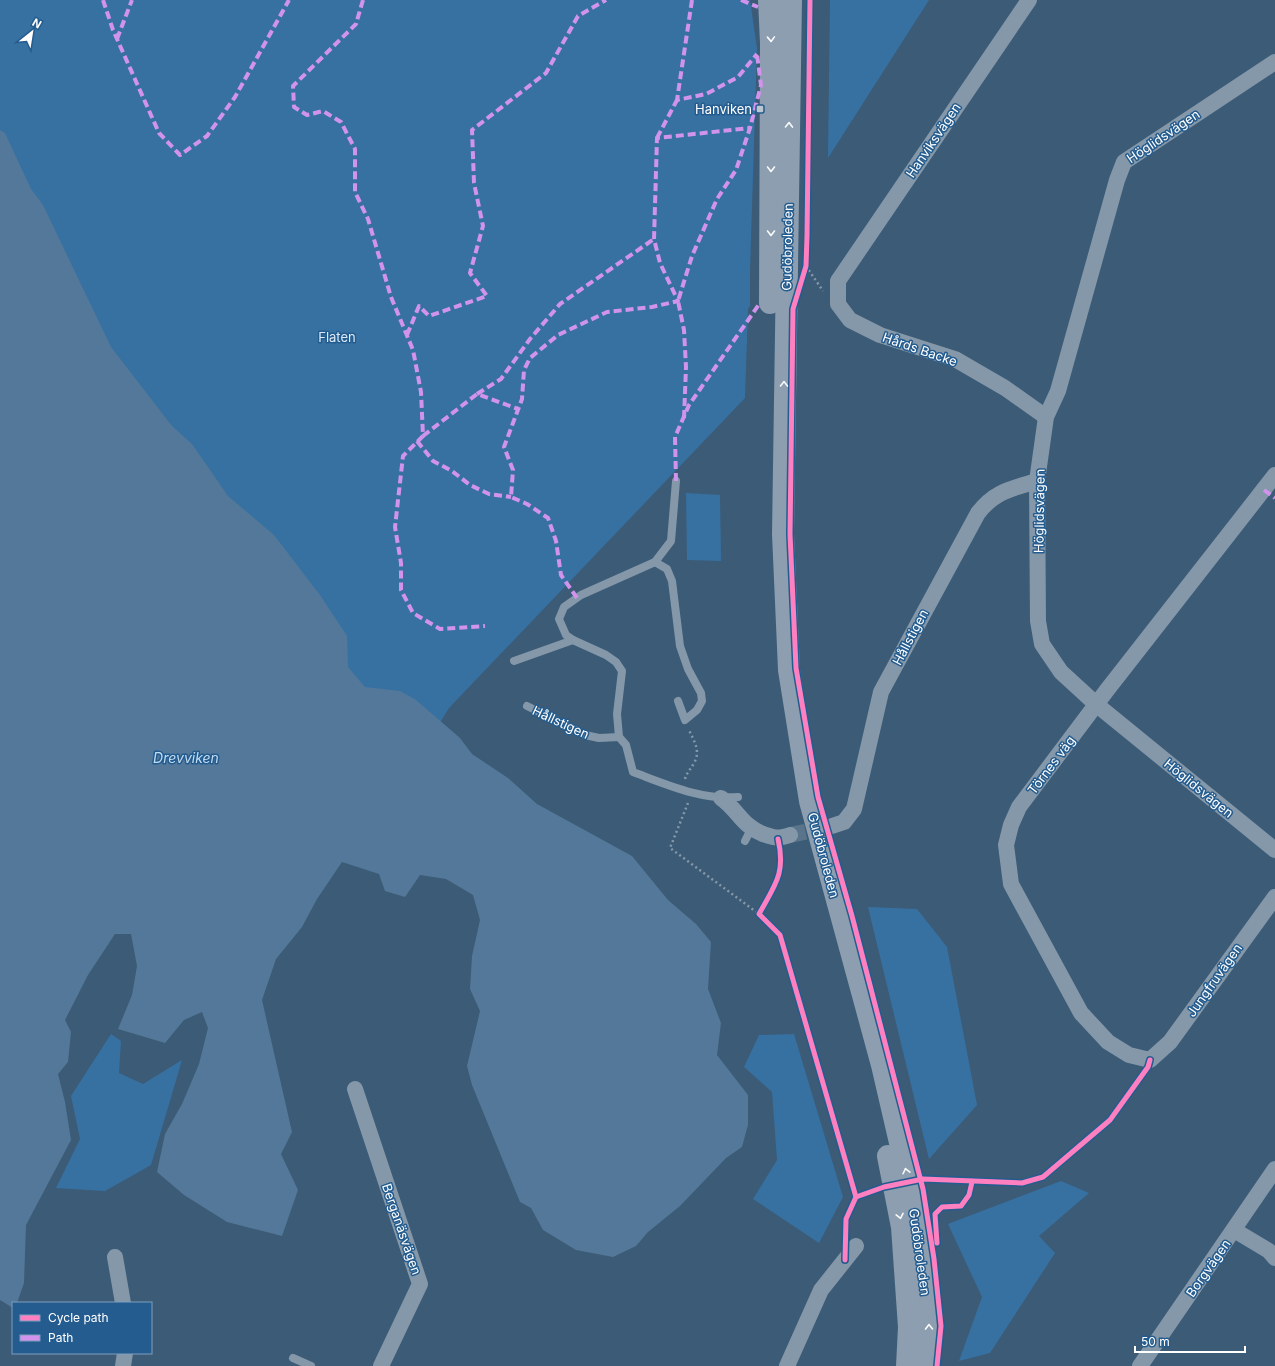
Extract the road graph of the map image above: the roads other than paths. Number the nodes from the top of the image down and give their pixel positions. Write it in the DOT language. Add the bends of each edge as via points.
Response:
graph roads {
  1 [pos="770,0"];
  2 [pos="792,0"];
  3 [pos="1029,0"];
  4 [pos="1275,62"];
  5 [pos="838,304"];
  6 [pos="1046,417"];
  7 [pos="1275,475"];
  8 [pos="676,481"];
  9 [pos="1037,482"];
  10 [pos="655,562"];
  11 [pos="573,640"];
  12 [pos="514,661"];
  13 [pos="678,701"];
  14 [pos="1097,705"];
  15 [pos="527,706"];
  16 [pos="619,737"];
  17 [pos="738,797"];
  18 [pos="721,798"];
  19 [pos="832,826"];
  20 [pos="790,835"];
  21 [pos="1275,850"];
  22 [pos="1275,897"];
  23 [pos="1150,1060"];
  24 [pos="355,1089"];
  25 [pos="1275,1169"];
  26 [pos="1234,1230"];
  27 [pos="856,1246"];
  28 [pos="115,1257"];
  29 [pos="1275,1258"];
  30 [pos="123,1302"];
  31 [pos="125,1354"];
  32 [pos="293,1358"];
  33 [pos="123,1366"];
  34 [pos="311,1366"];
  35 [pos="381,1366"];
  36 [pos="787,1366"];
  37 [pos="907,1366"];
  38 [pos="926,1366"];
  39 [pos="1140,1366"];
  1 -- 37 [label="main road, Gudöbroleden, one-way" via="770,461 775,670 799,805 870,1069 902,1227 909,1327"];
  38 -- 2 [label="main road, Gudöbroleden, one-way" via="930,1328 920,1229 882,1065 810,801 789,670 783,526"];
  3 -- 5 [label="street, Hanviksvägen" via="838,281"];
  4 -- 6 [label="street, Höglidsvägen" via="1124,162 1058,391"];
  5 -- 6 [label="street, Hårds Backe" via="850,320 880,335 955,359 1005,388"];
  6 -- 9 [label="street, Höglidsvägen"];
  7 -- 14 [label="street, Törnes väg"];
  8 -- 10 [label="lane" via="671,541"];
  9 -- 14 [label="street, Höglidsvägen" via="1038,621 1042,644 1062,672"];
  9 -- 19 [label="street, Hållstigen" via="1002,491 987,501 978,513 881,692 854,809 844,822"];
  10 -- 11 [label="lane" via="581,595 564,607 559,619 561,628"];
  10 -- 13 [label="lane" via="667,569 672,581 680,646 688,669 701,693 702,701 698,710 685,720"];
  11 -- 12 [label="lane"];
  11 -- 16 [label="lane" via="606,655 616,662 622,671 617,714"];
  14 -- 21 [label="street, Höglidsvägen"];
  14 -- 23 [label="street, Törnes väg" via="1019,807 1006,845 1011,884 1081,1013 1108,1042 1129,1055"];
  15 -- 16 [label="lane, Hållstigen" via="585,735 599,738"];
  16 -- 18 [label="lane" via="626,746 633,772 691,793"];
  17 -- 18 [label="lane"];
  18 -- 20 [label="street" via="733,807 748,835 778,839"];
  22 -- 23 [label="street, Jungfruvägen" via="1170,1042"];
  24 -- 35 [label="street, Berganäsvägen" via="420,1284"];
  25 -- 26 [label="street, Borgvägen"];
  26 -- 29 [label="street" via="1269,1251"];
  26 -- 39 [label="street, Borgvägen"];
  27 -- 36 [label="street" via="821,1290"];
  28 -- 30 [label="street"];
  31 -- 33 [label="street"];
  32 -- 34 [label="lane"];
}
